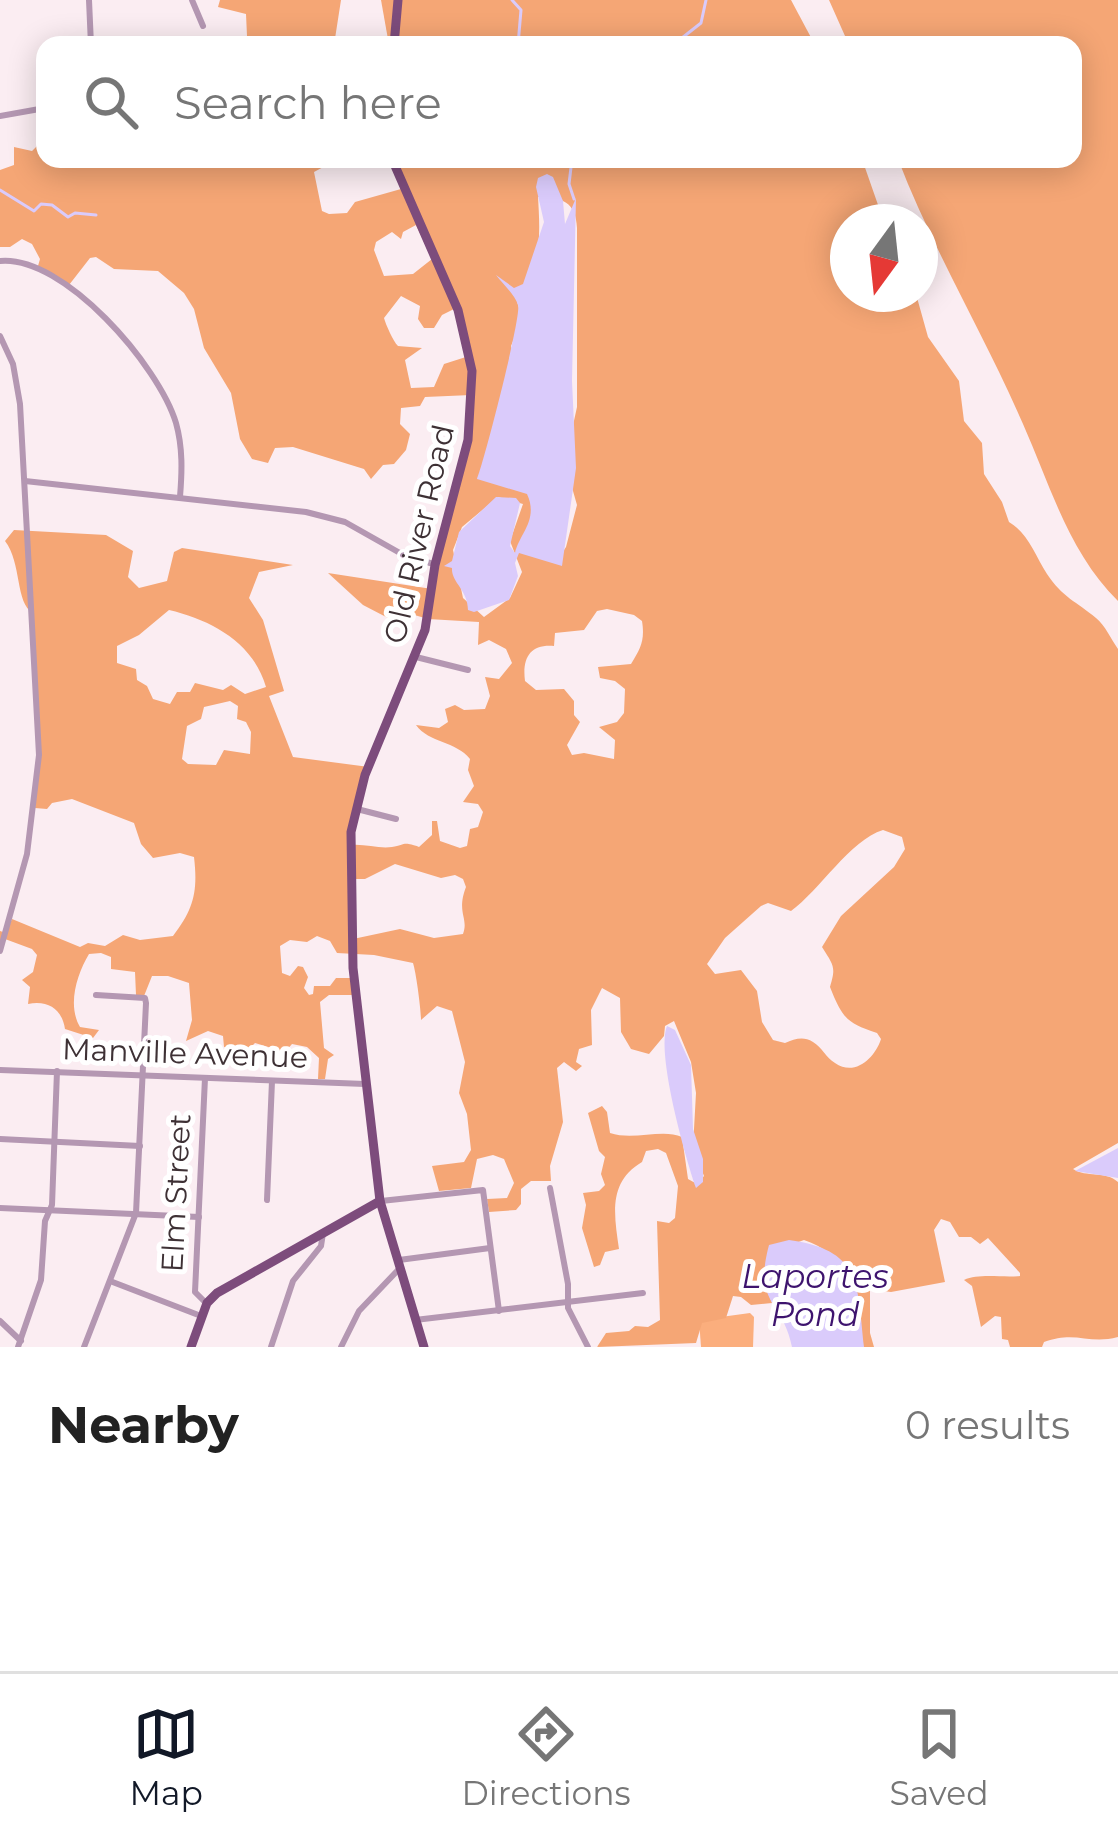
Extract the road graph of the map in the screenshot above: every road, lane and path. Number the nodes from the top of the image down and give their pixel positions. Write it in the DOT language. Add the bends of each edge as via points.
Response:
graph roads {
  1 [pos="88,0"];
  2 [pos="192,0"];
  3 [pos="398,0"];
  4 [pos="203,26"];
  5 [pos="90,36"];
  6 [pos="395,36"];
  7 [pos="36,110"];
  8 [pos="0,116"];
  9 [pos="396,168"];
  10 [pos="0,260"];
  11 [pos="0,336"];
  12 [pos="25,481"];
  13 [pos="180,498"];
  14 [pos="435,565"];
  15 [pos="416,657"];
  16 [pos="468,670"];
  17 [pos="354,808"];
  18 [pos="396,819"];
  19 [pos="0,951"];
  20 [pos="96,995"];
  21 [pos="0,1070"];
  22 [pos="57,1071"];
  23 [pos="142,1075"];
  24 [pos="205,1078"];
  25 [pos="272,1081"];
  26 [pos="369,1084"];
  27 [pos="0,1139"];
  28 [pos="55,1142"];
  29 [pos="140,1146"];
  30 [pos="550,1188"];
  31 [pos="267,1200"];
  32 [pos="380,1201"];
  33 [pos="0,1208"];
  34 [pos="49,1210"];
  35 [pos="136,1213"];
  36 [pos="200,1217"];
  37 [pos="322,1233"];
  38 [pos="490,1248"];
  39 [pos="400,1263"];
  40 [pos="110,1281"];
  41 [pos="643,1293"];
  42 [pos="568,1302"];
  43 [pos="207,1304"];
  44 [pos="499,1311"];
  45 [pos="201,1316"];
  46 [pos="415,1320"];
  47 [pos="0,1321"];
  48 [pos="20,1344"];
  49 [pos="84,1347"];
  50 [pos="191,1347"];
  51 [pos="271,1347"];
  52 [pos="341,1347"];
  53 [pos="424,1347"];
  54 [pos="588,1347"];
  1 -- 5 [label="street"];
  2 -- 4 [label="street"];
  3 -- 6 [label="main road"];
  7 -- 8 [label="street"];
  9 -- 14 [label="main road, Old River Road" via="458,310 472,371 468,440"];
  10 -- 13 [label="street" via="50,274 146,365 176,423"];
  11 -- 12 [label="street" via="18,387"];
  12 -- 13 [label="street"];
  12 -- 19 [label="street" via="39,755 27,854"];
  13 -- 14 [label="street" via="345,522"];
  14 -- 15 [label="main road, Old River Road"];
  15 -- 16 [label="street"];
  15 -- 17 [label="main road, Old River Road"];
  17 -- 18 [label="street"];
  17 -- 26 [label="main road, Old River Road" via="353,968"];
  20 -- 23 [label="street" via="145,998"];
  21 -- 22 [label="street, Manville Avenue"];
  22 -- 23 [label="street, Manville Avenue"];
  22 -- 28 [label="street"];
  23 -- 24 [label="street, Manville Avenue"];
  23 -- 29 [label="street"];
  24 -- 25 [label="street, Manville Avenue"];
  24 -- 36 [label="street, Elm Street"];
  25 -- 26 [label="street, Manville Avenue"];
  25 -- 31 [label="street"];
  26 -- 32 [label="main road, Old River Road"];
  27 -- 28 [label="street"];
  28 -- 29 [label="street"];
  28 -- 34 [label="street"];
  29 -- 35 [label="street"];
  30 -- 42 [label="street"];
  32 -- 37 [label="main road"];
  32 -- 38 [label="street" via="483,1190"];
  32 -- 39 [label="main road, Old River Road"];
  33 -- 34 [label="street"];
  34 -- 35 [label="street"];
  34 -- 48 [label="street" via="41,1280"];
  35 -- 36 [label="street"];
  35 -- 40 [label="street"];
  36 -- 43 [label="street, Elm Street" via="195,1292"];
  37 -- 43 [label="main road"];
  37 -- 51 [label="street" via="293,1281"];
  38 -- 39 [label="street"];
  38 -- 44 [label="street"];
  39 -- 46 [label="main road, Old River Road"];
  39 -- 52 [label="street"];
  40 -- 45 [label="street"];
  40 -- 49 [label="street"];
  41 -- 42 [label="street"];
  42 -- 44 [label="street"];
  42 -- 54 [label="street"];
  43 -- 45 [label="main road"];
  44 -- 46 [label="street"];
  45 -- 50 [label="main road"];
  46 -- 53 [label="main road, Old River Road"];
  47 -- 48 [label="street"];
}
